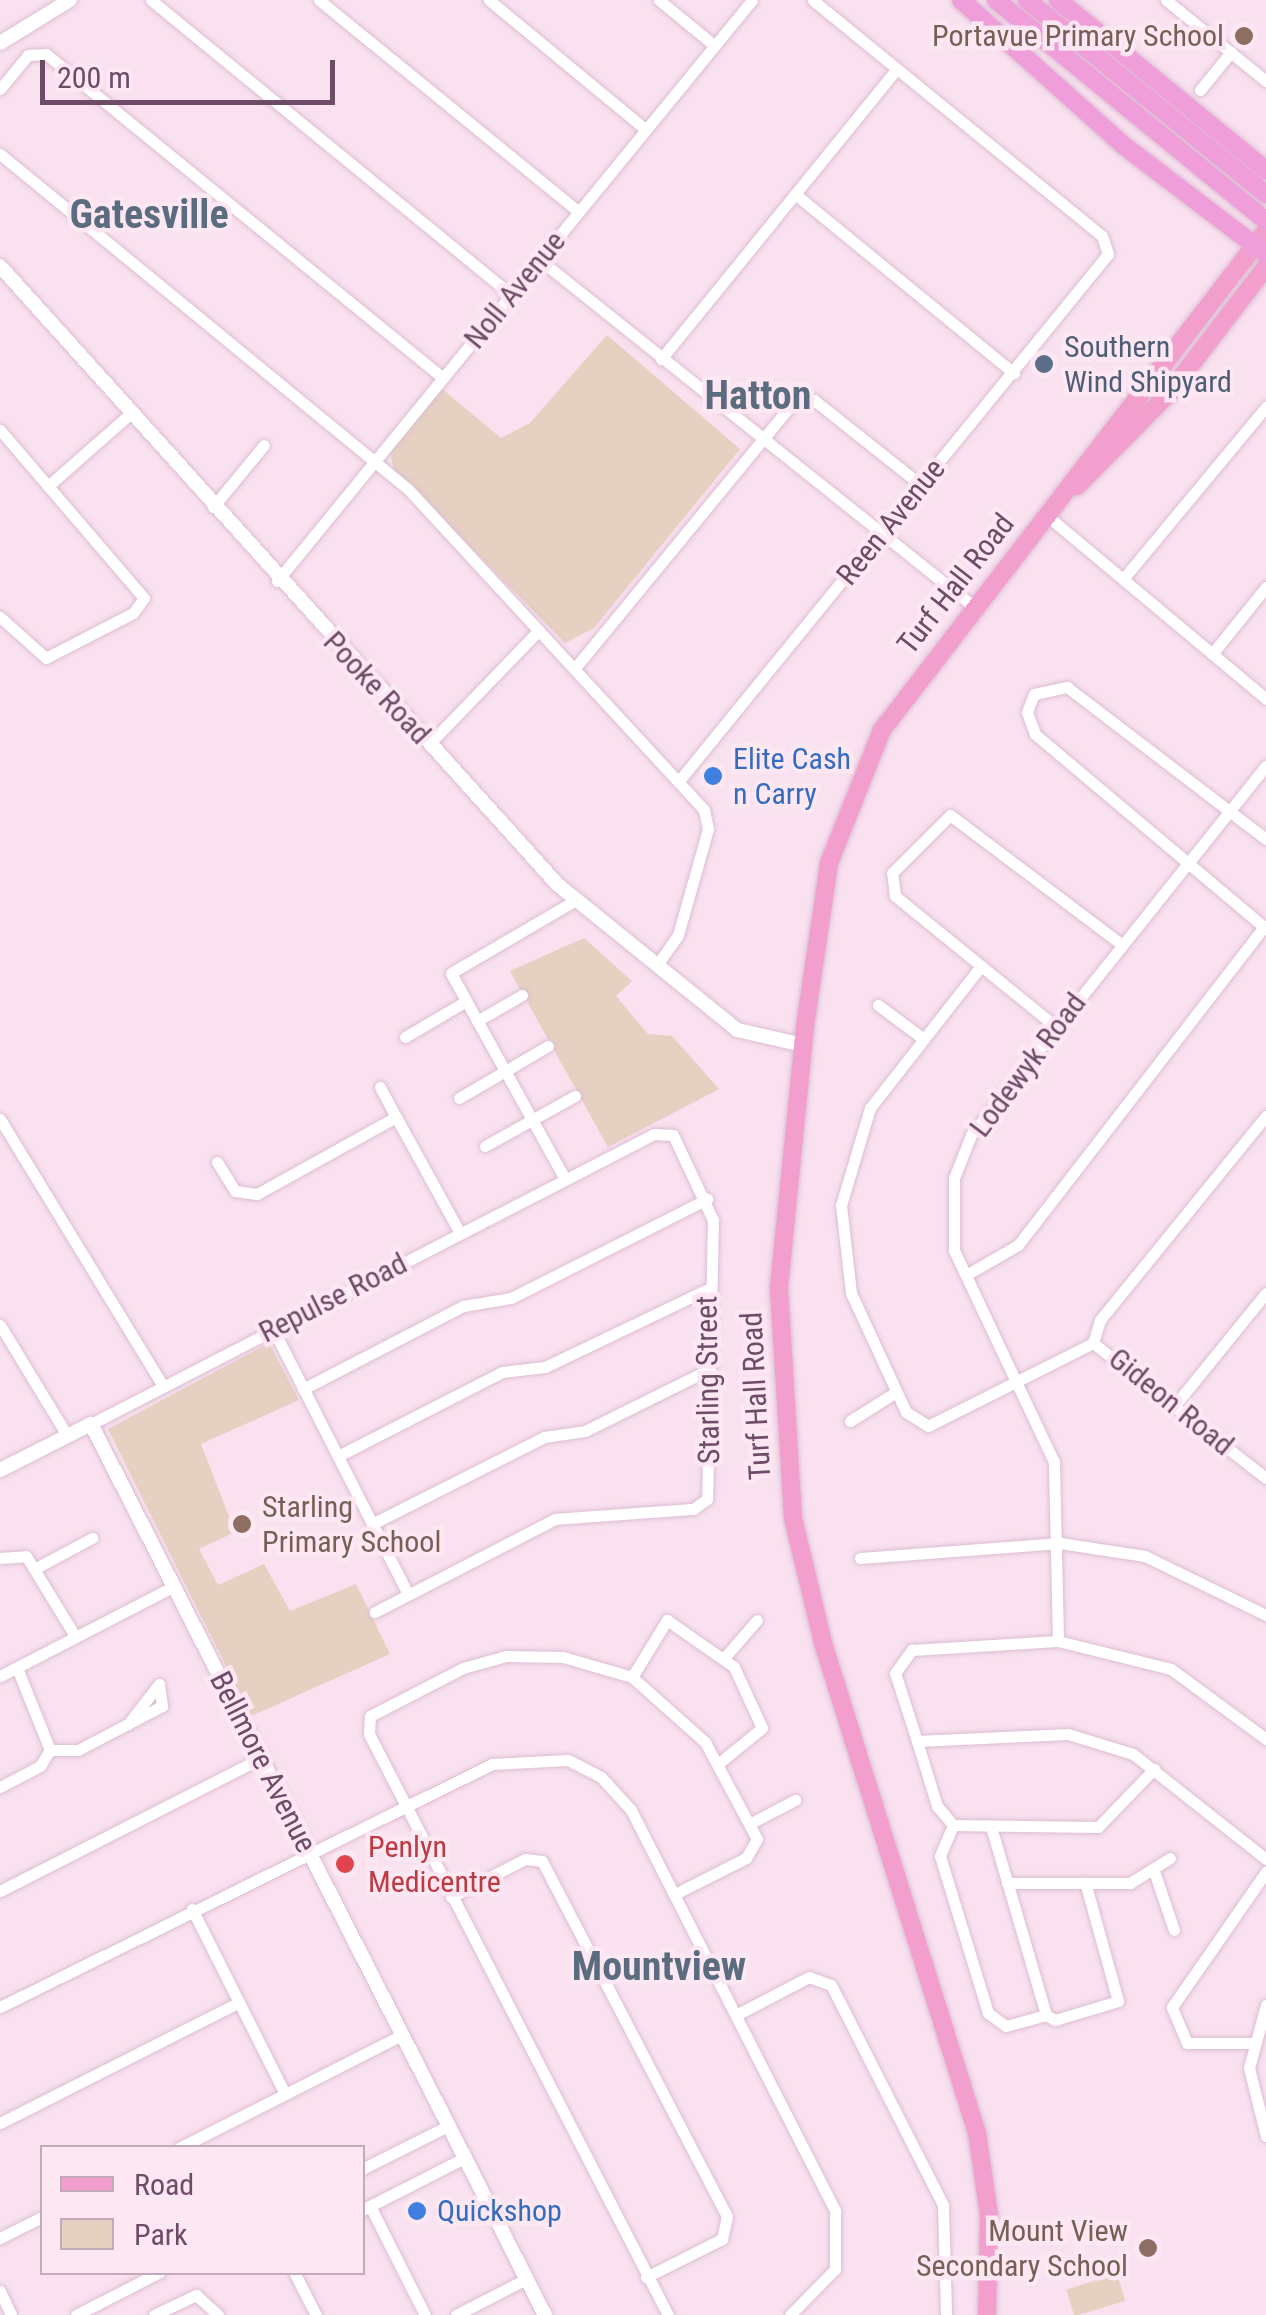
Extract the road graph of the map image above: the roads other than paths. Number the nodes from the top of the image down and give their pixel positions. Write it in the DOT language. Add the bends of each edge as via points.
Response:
graph roads {
  1 [pos="70,0"];
  2 [pos="151,0"];
  3 [pos="319,0"];
  4 [pos="489,0"];
  5 [pos="659,0"];
  6 [pos="752,0"];
  7 [pos="813,0"];
  8 [pos="961,0"];
  9 [pos="996,0"];
  10 [pos="1027,0"];
  11 [pos="1058,0"];
  12 [pos="1166,0"];
  13 [pos="0,43"];
  14 [pos="715,46"];
  15 [pos="1231,52"];
  16 [pos="896,70"];
  17 [pos="1266,82"];
  18 [pos="0,89"];
  19 [pos="1200,90"];
  20 [pos="646,130"];
  21 [pos="0,154"];
  22 [pos="1266,170"];
  23 [pos="795,194"];
  24 [pos="1266,194"];
  25 [pos="579,212"];
  26 [pos="1266,221"];
  27 [pos="1262,244"];
  28 [pos="540,260"];
  29 [pos="0,266"];
  30 [pos="1266,267"];
  31 [pos="511,295"];
  32 [pos="661,359"];
  33 [pos="1014,374"];
  34 [pos="443,378"];
  35 [pos="1266,406"];
  36 [pos="131,413"];
  37 [pos="2,435"];
  38 [pos="760,440"];
  39 [pos="264,445"];
  40 [pos="376,461"];
  41 [pos="48,486"];
  42 [pos="922,486"];
  43 [pos="213,507"];
  44 [pos="1045,514"];
  45 [pos="879,538"];
  46 [pos="1123,579"];
  47 [pos="277,581"];
  48 [pos="1266,587"];
  49 [pos="973,606"];
  50 [pos="0,617"];
  51 [pos="539,630"];
  52 [pos="1212,654"];
  53 [pos="574,668"];
  54 [pos="1266,699"];
  55 [pos="430,744"];
  56 [pos="1266,766"];
  57 [pos="678,782"];
  58 [pos="1228,812"];
  59 [pos="1266,838"];
  60 [pos="1190,860"];
  61 [pos="576,900"];
  62 [pos="1121,944"];
  63 [pos="657,965"];
  64 [pos="980,966"];
  65 [pos="522,995"];
  66 [pos="466,1001"];
  67 [pos="878,1005"];
  68 [pos="477,1022"];
  69 [pos="1055,1026"];
  70 [pos="405,1036"];
  71 [pos="921,1037"];
  72 [pos="803,1045"];
  73 [pos="548,1046"];
  74 [pos="504,1070"];
  75 [pos="380,1086"];
  76 [pos="576,1096"];
  77 [pos="459,1098"];
  78 [pos="1266,1116"];
  79 [pos="396,1117"];
  80 [pos="0,1119"];
  81 [pos="532,1120"];
  82 [pos="485,1146"];
  83 [pos="217,1162"];
  84 [pos="565,1180"];
  85 [pos="708,1199"];
  86 [pos="460,1233"];
  87 [pos="966,1275"];
  88 [pos="706,1290"];
  89 [pos="1266,1293"];
  90 [pos="0,1325"];
  91 [pos="273,1329"];
  92 [pos="1093,1343"];
  93 [pos="706,1372"];
  94 [pos="1019,1382"];
  95 [pos="163,1386"];
  96 [pos="303,1389"];
  97 [pos="896,1392"];
  98 [pos="1176,1404"];
  99 [pos="850,1420"];
  100 [pos="91,1424"];
  101 [pos="67,1435"];
  102 [pos="338,1456"];
  103 [pos="0,1470"];
  104 [pos="1265,1474"];
  105 [pos="372,1524"];
  106 [pos="92,1538"];
  107 [pos="1060,1543"];
  108 [pos="0,1558"];
  109 [pos="860,1558"];
  110 [pos="36,1568"];
  111 [pos="174,1586"];
  112 [pos="408,1594"];
  113 [pos="376,1612"];
  114 [pos="1266,1615"];
  115 [pos="757,1620"];
  116 [pos="75,1636"];
  117 [pos="1058,1641"];
  118 [pos="724,1658"];
  119 [pos="17,1668"];
  120 [pos="0,1676"];
  121 [pos="632,1677"];
  122 [pos="128,1724"];
  123 [pos="1266,1739"];
  124 [pos="917,1741"];
  125 [pos="50,1750"];
  126 [pos="261,1758"];
  127 [pos="719,1764"];
  128 [pos="1154,1769"];
  129 [pos="0,1787"];
  130 [pos="795,1800"];
  131 [pos="405,1806"];
  132 [pos="751,1822"];
  133 [pos="954,1826"];
  134 [pos="992,1830"];
  135 [pos="308,1850"];
  136 [pos="1170,1858"];
  137 [pos="1266,1859"];
  138 [pos="1266,1872"];
  139 [pos="1155,1874"];
  140 [pos="1085,1882"];
  141 [pos="1007,1884"];
  142 [pos="0,1891"];
  143 [pos="675,1894"];
  144 [pos="452,1896"];
  145 [pos="192,1909"];
  146 [pos="1174,1930"];
  147 [pos="238,2003"];
  148 [pos="0,2006"];
  149 [pos="1266,2006"];
  150 [pos="736,2014"];
  151 [pos="1046,2015"];
  152 [pos="402,2035"];
  153 [pos="1251,2043"];
  154 [pos="285,2094"];
  155 [pos="0,2123"];
  156 [pos="448,2126"];
  157 [pos="1266,2136"];
  158 [pos="185,2145"];
  159 [pos="464,2158"];
  160 [pos="365,2168"];
  161 [pos="366,2208"];
  162 [pos="40,2218"];
  163 [pos="0,2238"];
  164 [pos="154,2275"];
  165 [pos="296,2275"];
  166 [pos="646,2276"];
  167 [pos="526,2279"];
  168 [pos="0,2291"];
  169 [pos="795,2314"];
  170 [pos="11,2315"];
  171 [pos="76,2315"];
  172 [pos="154,2315"];
  173 [pos="218,2315"];
  174 [pos="316,2315"];
  175 [pos="425,2315"];
  176 [pos="456,2315"];
  177 [pos="545,2315"];
  178 [pos="668,2315"];
  179 [pos="946,2315"];
  180 [pos="986,2315"];
  1 -- 13 [label="street"];
  2 -- 31 [label="street"];
  3 -- 25 [label="street"];
  4 -- 20 [label="street"];
  5 -- 14 [label="street"];
  6 -- 14 [label="street, Noll Avenue"];
  7 -- 16 [label="street"];
  8 -- 27 [label="highway"];
  9 -- 26 [label="highway"];
  10 -- 24 [label="highway"];
  11 -- 22 [label="highway"];
  12 -- 15 [label="street"];
  14 -- 20 [label="street, Noll Avenue"];
  15 -- 17 [label="street"];
  15 -- 19 [label="street"];
  16 -- 23 [label="street"];
  16 -- 33 [label="street, Reen Avenue" via="1102,236 1104,263"];
  18 -- 34 [label="street" via="28,55 46,54"];
  20 -- 25 [label="street, Noll Avenue"];
  21 -- 40 [label="street"];
  23 -- 32 [label="street"];
  23 -- 33 [label="street"];
  25 -- 28 [label="street, Noll Avenue"];
  27 -- 44 [label="main road, Turf Hall Road"];
  28 -- 31 [label="street, Noll Avenue"];
  28 -- 32 [label="street"];
  29 -- 36 [label="street, Pooke Road"];
  30 -- 44 [label="main road, Turf Hall Road" via="1170,392"];
  31 -- 34 [label="street, Noll Avenue"];
  32 -- 38 [label="street"];
  33 -- 42 [label="street, Reen Avenue"];
  34 -- 40 [label="street, Noll Avenue"];
  35 -- 46 [label="street"];
  36 -- 41 [label="street"];
  36 -- 43 [label="street, Pooke Road"];
  37 -- 41 [label="street"];
  38 -- 42 [label="street" via="792,402 810,398"];
  38 -- 45 [label="street"];
  38 -- 53 [label="street"];
  39 -- 43 [label="street"];
  40 -- 47 [label="street, Noll Avenue"];
  40 -- 51 [label="street"];
  41 -- 50 [label="street" via="144,598 133,613 46,658"];
  42 -- 45 [label="street, Reen Avenue"];
  43 -- 47 [label="street, Pooke Road"];
  44 -- 46 [label="street"];
  44 -- 49 [label="main road, Turf Hall Road"];
  45 -- 49 [label="street"];
  45 -- 57 [label="street, Reen Avenue"];
  46 -- 52 [label="street"];
  47 -- 55 [label="street, Pooke Road"];
  48 -- 52 [label="street"];
  49 -- 72 [label="main road, Turf Hall Road" via="882,730 846,806"];
  51 -- 53 [label="street"];
  51 -- 55 [label="street"];
  52 -- 54 [label="street"];
  53 -- 57 [label="street"];
  55 -- 61 [label="street, Pooke Road"];
  56 -- 58 [label="street, Lodewyk Road"];
  57 -- 63 [label="street" via="709,826 678,935"];
  58 -- 59 [label="street"];
  58 -- 60 [label="street, Lodewyk Road"];
  58 -- 60 [label="street" via="1067,687 1034,694 1027,712 1035,734"];
  60 -- 62 [label="street, Lodewyk Road"];
  60 -- 87 [label="street" via="1258,916 1262,939 1018,1245"];
  61 -- 63 [label="street, Pooke Road"];
  61 -- 66 [label="street" via="454,966"];
  62 -- 64 [label="street" via="950,815 932,824 888,888"];
  62 -- 69 [label="street, Lodewyk Road"];
  63 -- 72 [label="street, Pooke Road" via="746,1036"];
  64 -- 69 [label="street"];
  64 -- 71 [label="street, Gideon Road"];
  65 -- 68 [label="street"];
  66 -- 68 [label="street"];
  66 -- 70 [label="street"];
  67 -- 71 [label="street"];
  68 -- 74 [label="street"];
  69 -- 87 [label="street, Lodewyk Road" via="971,1135 954,1178 954,1250"];
  71 -- 97 [label="street, Gideon Road" via="870,1108 841,1206 850,1293"];
  72 -- 180 [label="main road, Turf Hall Road" via="778,1303 793,1518 822,1643 977,2133 990,2241"];
  73 -- 74 [label="street"];
  74 -- 77 [label="street"];
  74 -- 81 [label="street"];
  75 -- 79 [label="street"];
  76 -- 81 [label="street"];
  78 -- 92 [label="street" via="1100,1320"];
  79 -- 83 [label="street" via="257,1194 236,1192"];
  79 -- 86 [label="street"];
  80 -- 95 [label="street"];
  81 -- 82 [label="street"];
  81 -- 84 [label="street"];
  84 -- 85 [label="street, Repulse Road" via="668,1132"];
  84 -- 86 [label="street, Repulse Road"];
  85 -- 88 [label="street, Starling Street"];
  85 -- 96 [label="street" via="512,1298 463,1306"];
  86 -- 91 [label="street, Repulse Road"];
  87 -- 94 [label="street, Lodewyk Road"];
  88 -- 93 [label="street, Starling Street"];
  88 -- 102 [label="street" via="545,1367 502,1372"];
  89 -- 98 [label="street"];
  90 -- 101 [label="street"];
  91 -- 95 [label="street, Repulse Road"];
  91 -- 96 [label="street"];
  92 -- 94 [label="street, Gideon Road"];
  92 -- 98 [label="street, Gideon Road"];
  93 -- 105 [label="street" via="576,1435 544,1437"];
  93 -- 112 [label="street, Starling Street" via="710,1492 700,1506 555,1519"];
  94 -- 97 [label="street, Gideon Road" via="928,1426 912,1421"];
  94 -- 107 [label="street, Lodewyk Road" via="1054,1462"];
  95 -- 100 [label="street, Repulse Road"];
  96 -- 102 [label="street"];
  97 -- 99 [label="street"];
  98 -- 104 [label="street, Gideon Road"];
  100 -- 101 [label="street, Repulse Road"];
  100 -- 111 [label="street, Bellmore Avenue"];
  101 -- 103 [label="street, Repulse Road"];
  102 -- 105 [label="street"];
  105 -- 112 [label="street"];
  106 -- 110 [label="street"];
  107 -- 109 [label="street"];
  107 -- 114 [label="street" via="1145,1556"];
  107 -- 117 [label="street, Lodewyk Road"];
  108 -- 110 [label="street" via="22,1552"];
  110 -- 116 [label="street"];
  111 -- 116 [label="street"];
  111 -- 126 [label="street, Bellmore Avenue"];
  112 -- 113 [label="street, Starling Street"];
  115 -- 118 [label="street"];
  116 -- 119 [label="street"];
  117 -- 123 [label="street" via="1171,1669"];
  117 -- 124 [label="street" via="912,1650 895,1673"];
  118 -- 121 [label="street" via="667,1620"];
  118 -- 127 [label="street" via="744,1680 762,1728"];
  119 -- 120 [label="street"];
  119 -- 125 [label="street"];
  121 -- 127 [label="street" via="686,1720"];
  121 -- 131 [label="street" via="564,1657 506,1656 377,1710 368,1734"];
  122 -- 125 [label="street" via="73,1752"];
  124 -- 128 [label="street" via="1068,1734"];
  124 -- 133 [label="street" via="937,1806"];
  125 -- 129 [label="street" via="40,1766"];
  126 -- 135 [label="street, Bellmore Avenue"];
  126 -- 142 [label="street"];
  127 -- 132 [label="street"];
  128 -- 134 [label="street" via="1098,1826"];
  128 -- 137 [label="street"];
  130 -- 132 [label="street"];
  131 -- 135 [label="street"];
  131 -- 143 [label="street" via="505,1759 568,1760 624,1799"];
  131 -- 144 [label="street"];
  132 -- 143 [label="street" via="752,1852"];
  133 -- 134 [label="street"];
  133 -- 151 [label="street" via="940,1856 988,2013 1006,2026"];
  134 -- 141 [label="street"];
  135 -- 145 [label="street"];
  135 -- 152 [label="street, Bellmore Avenue"];
  136 -- 139 [label="street"];
  138 -- 153 [label="street" via="1172,2007 1186,2043"];
  139 -- 140 [label="street"];
  139 -- 146 [label="street"];
  140 -- 141 [label="street"];
  140 -- 151 [label="street" via="1118,2001 1055,2020"];
  141 -- 151 [label="street"];
  143 -- 150 [label="street"];
  144 -- 166 [label="street"];
  144 -- 166 [label="street" via="525,1859 542,1861 728,2216 722,2238"];
  145 -- 147 [label="street"];
  145 -- 148 [label="street"];
  147 -- 154 [label="street"];
  147 -- 155 [label="street"];
  149 -- 153 [label="street"];
  150 -- 169 [label="street" via="838,2221 835,2269"];
  150 -- 179 [label="street" via="808,1977 830,1985 944,2205"];
  152 -- 154 [label="street"];
  152 -- 156 [label="street, Bellmore Avenue"];
  153 -- 157 [label="street"];
  154 -- 158 [label="street"];
  156 -- 159 [label="street, Bellmore Avenue"];
  156 -- 160 [label="street"];
  159 -- 161 [label="street"];
  159 -- 167 [label="street, Bellmore Avenue"];
  161 -- 175 [label="street"];
  162 -- 163 [label="street"];
  164 -- 171 [label="street"];
  165 -- 174 [label="street"];
  166 -- 178 [label="street"];
  167 -- 176 [label="street"];
  167 -- 177 [label="street, Bellmore Avenue"];
  168 -- 170 [label="street"];
  172 -- 173 [label="street" via="196,2296"];
}
